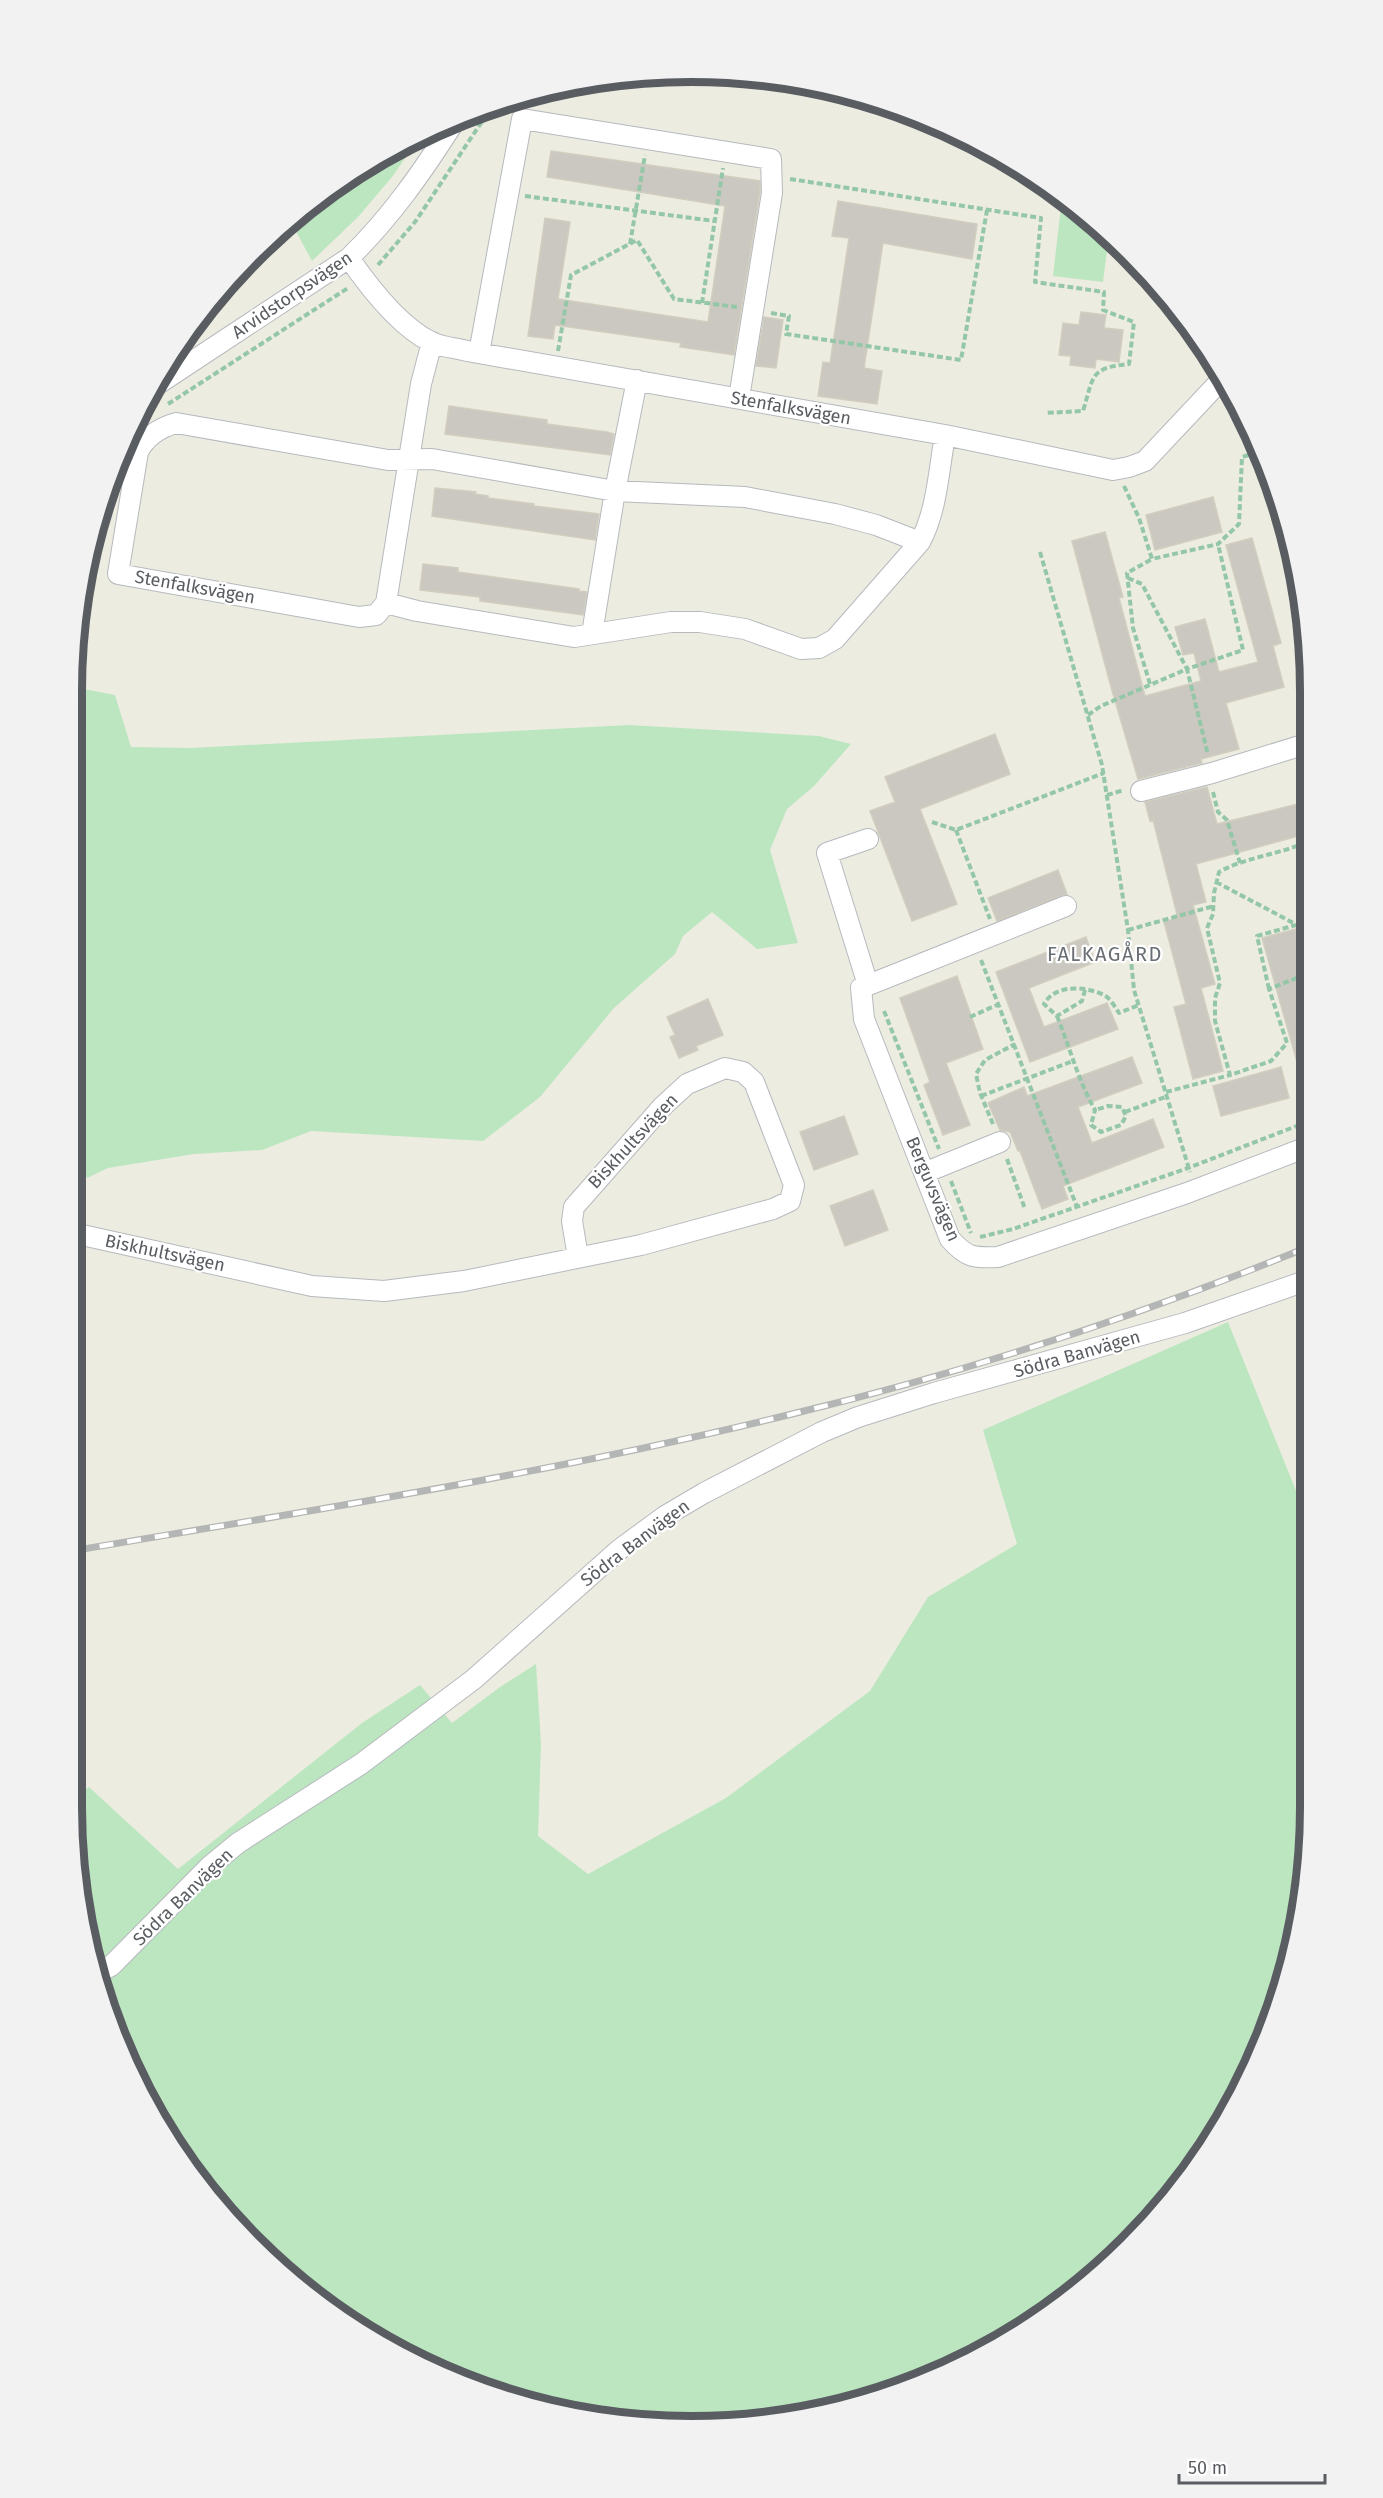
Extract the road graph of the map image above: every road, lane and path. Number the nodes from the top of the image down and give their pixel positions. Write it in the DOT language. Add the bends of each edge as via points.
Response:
graph roads {
  1 [pos="446,134"];
  2 [pos="648,140"];
  3 [pos="725,152"];
  4 [pos="771,176"];
  5 [pos="509,194"];
  6 [pos="987,210"];
  7 [pos="635,211"];
  8 [pos="714,220"];
  9 [pos="630,244"];
  10 [pos="350,258"];
  11 [pos="702,303"];
  12 [pos="753,309"];
  13 [pos="432,342"];
  14 [pos="479,353"];
  15 [pos="556,366"];
  16 [pos="171,375"];
  17 [pos="638,380"];
  18 [pos="1217,384"];
  19 [pos="739,398"];
  20 [pos="1045,413"];
  21 [pos="945,435"];
  22 [pos="1252,454"];
  23 [pos="409,458"];
  24 [pos="1117,470"];
  25 [pos="615,491"];
  26 [pos="920,542"];
  27 [pos="1218,544"];
  28 [pos="1040,552"];
  29 [pos="1152,559"];
  30 [pos="1128,578"];
  31 [pos="386,603"];
  32 [pos="592,634"];
  33 [pos="1187,669"];
  34 [pos="1150,685"];
  35 [pos="1088,715"];
  36 [pos="1300,746"];
  37 [pos="1104,773"];
  38 [pos="1210,773"];
  39 [pos="1141,791"];
  40 [pos="932,822"];
  41 [pos="956,830"];
  42 [pos="868,839"];
  43 [pos="1300,845"];
  44 [pos="1239,863"];
  45 [pos="1216,882"];
  46 [pos="1066,906"];
  47 [pos="1214,906"];
  48 [pos="1296,925"];
  49 [pos="1300,927"];
  50 [pos="1128,930"];
  51 [pos="996,934"];
  52 [pos="974,943"];
  53 [pos="1300,977"];
  54 [pos="868,985"];
  55 [pos="1269,989"];
  56 [pos="1085,990"];
  57 [pos="999,1004"];
  58 [pos="1139,1005"];
  59 [pos="1057,1016"];
  60 [pos="970,1017"];
  61 [pos="1015,1044"];
  62 [pos="1073,1061"];
  63 [pos="1230,1075"];
  64 [pos="1029,1078"];
  65 [pos="1167,1094"];
  66 [pos="981,1096"];
  67 [pos="1095,1110"];
  68 [pos="1125,1112"];
  69 [pos="1300,1125"];
  70 [pos="1000,1142"];
  71 [pos="1300,1150"];
  72 [pos="1188,1168"];
  73 [pos="924,1173"];
  74 [pos="1195,1190"];
  75 [pos="1076,1206"];
  76 [pos="1025,1209"];
  77 [pos="1084,1228"];
  78 [pos="971,1233"];
  79 [pos="82,1235"];
  80 [pos="578,1257"];
  81 [pos="1300,1283"];
  82 [pos="105,1969"];
  1 -- 10 [label="street, Arvidstorpsvägen" via="415,183"];
  2 -- 3 [label="street"];
  2 -- 5 [label="street" via="522,119"];
  2 -- 7 [label="path"];
  3 -- 4 [label="street" via="771,159"];
  3 -- 8 [label="path"];
  4 -- 6 [label="path"];
  4 -- 12 [label="street" via="772,193"];
  5 -- 7 [label="path"];
  5 -- 14 [label="street"];
  6 -- 12 [label="path" via="961,360 786,334 789,316"];
  6 -- 20 [label="path" via="1041,218 1035,282 1104,292 1103,310 1134,322 1129,364 1105,366 1094,375 1083,411"];
  7 -- 8 [label="path"];
  7 -- 9 [label="path"];
  8 -- 11 [label="path"];
  9 -- 11 [label="path" via="637,240 674,299"];
  9 -- 15 [label="path" via="571,275"];
  10 -- 13 [label="street, Stenfalksvägen" via="380,299"];
  10 -- 16 [label="street, Arvidstorpsvägen"];
  11 -- 12 [label="path"];
  12 -- 19 [label="street"];
  13 -- 14 [label="street, Stenfalksvägen"];
  13 -- 23 [label="street"];
  14 -- 15 [label="street, Stenfalksvägen"];
  15 -- 17 [label="street, Stenfalksvägen"];
  17 -- 19 [label="street, Stenfalksvägen"];
  17 -- 25 [label="street"];
  18 -- 24 [label="street" via="1145,461"];
  19 -- 21 [label="street, Stenfalksvägen"];
  21 -- 24 [label="street, Stenfalksvägen"];
  21 -- 26 [label="street" via="931,512"];
  22 -- 27 [label="path" via="1242,457 1239,524"];
  23 -- 25 [label="street, Stenfalksvägen"];
  23 -- 31 [label="street"];
  23 -- 31 [label="street, Stenfalksvägen" via="388,460 176,423 160,427 143,442 128,506 118,574 359,617 376,615"];
  24 -- 29 [label="path"];
  25 -- 26 [label="street, Stenfalksvägen" via="745,497 835,514"];
  25 -- 32 [label="street"];
  26 -- 32 [label="street" via="835,639 819,648 801,649 745,629 700,622 671,621"];
  27 -- 29 [label="path"];
  27 -- 33 [label="path" via="1243,650"];
  28 -- 35 [label="path"];
  29 -- 30 [label="path" via="1127,573"];
  30 -- 33 [label="path" via="1142,584"];
  30 -- 34 [label="path" via="1133,628"];
  31 -- 32 [label="street" via="574,637"];
  33 -- 34 [label="path"];
  33 -- 38 [label="path"];
  34 -- 35 [label="path"];
  35 -- 37 [label="path"];
  36 -- 38 [label="street"];
  37 -- 41 [label="path"];
  37 -- 50 [label="path"];
  38 -- 39 [label="street"];
  38 -- 44 [label="path" via="1218,812 1227,820"];
  40 -- 41 [label="path"];
  41 -- 51 [label="path"];
  42 -- 54 [label="street" via="827,854"];
  43 -- 44 [label="path"];
  44 -- 45 [label="path" via="1219,872"];
  45 -- 47 [label="path"];
  45 -- 48 [label="path"];
  46 -- 51 [label="street"];
  47 -- 50 [label="path"];
  47 -- 63 [label="path" via="1207,928 1220,983 1215,998 1215,1021"];
  48 -- 49 [label="path"];
  48 -- 55 [label="path" via="1257,936"];
  50 -- 58 [label="path"];
  51 -- 52 [label="street"];
  52 -- 54 [label="street"];
  52 -- 57 [label="path"];
  53 -- 55 [label="path"];
  54 -- 73 [label="street, Berguvsvägen" via="861,988 864,1018"];
  55 -- 63 [label="path" via="1287,1043 1271,1061"];
  56 -- 58 [label="path" via="1106,996 1119,1013"];
  56 -- 59 [label="path" via="1082,1001"];
  56 -- 59 [label="path" via="1059,990 1048,997 1044,1004"];
  57 -- 60 [label="path"];
  57 -- 61 [label="path"];
  58 -- 65 [label="path"];
  59 -- 62 [label="path"];
  61 -- 64 [label="path"];
  61 -- 66 [label="path" via="985,1060 976,1074"];
  62 -- 64 [label="path"];
  62 -- 67 [label="path"];
  63 -- 65 [label="path"];
  64 -- 66 [label="path"];
  64 -- 75 [label="path"];
  65 -- 68 [label="path"];
  65 -- 72 [label="path"];
  66 -- 70 [label="path"];
  67 -- 68 [label="path" via="1108,1106 1122,1107"];
  67 -- 68 [label="path" via="1091,1125 1101,1132 1120,1125"];
  69 -- 72 [label="path"];
  70 -- 73 [label="street"];
  70 -- 76 [label="path"];
  71 -- 74 [label="street, Berguvsvägen"];
  72 -- 74 [label="path"];
  72 -- 75 [label="path"];
  73 -- 77 [label="street, Berguvsvägen" via="950,1239 962,1253 975,1258 998,1257"];
  74 -- 77 [label="street, Berguvsvägen"];
  75 -- 77 [label="path"];
  75 -- 78 [label="path" via="1013,1229 980,1237"];
  79 -- 80 [label="street, Biskhultsvägen" via="312,1286 350,1290 422,1288"];
  80 -- 80 [label="street, Biskhultsvägen" via="640,1245 790,1201 794,1185 754,1082 744,1072 724,1068 687,1084 663,1106 574,1207 572,1221"];
  81 -- 82 [label="street, Södra Banvägen" via="1185,1323 858,1417 694,1499 665,1516 588,1576 465,1686 361,1764 238,1843"];
}
